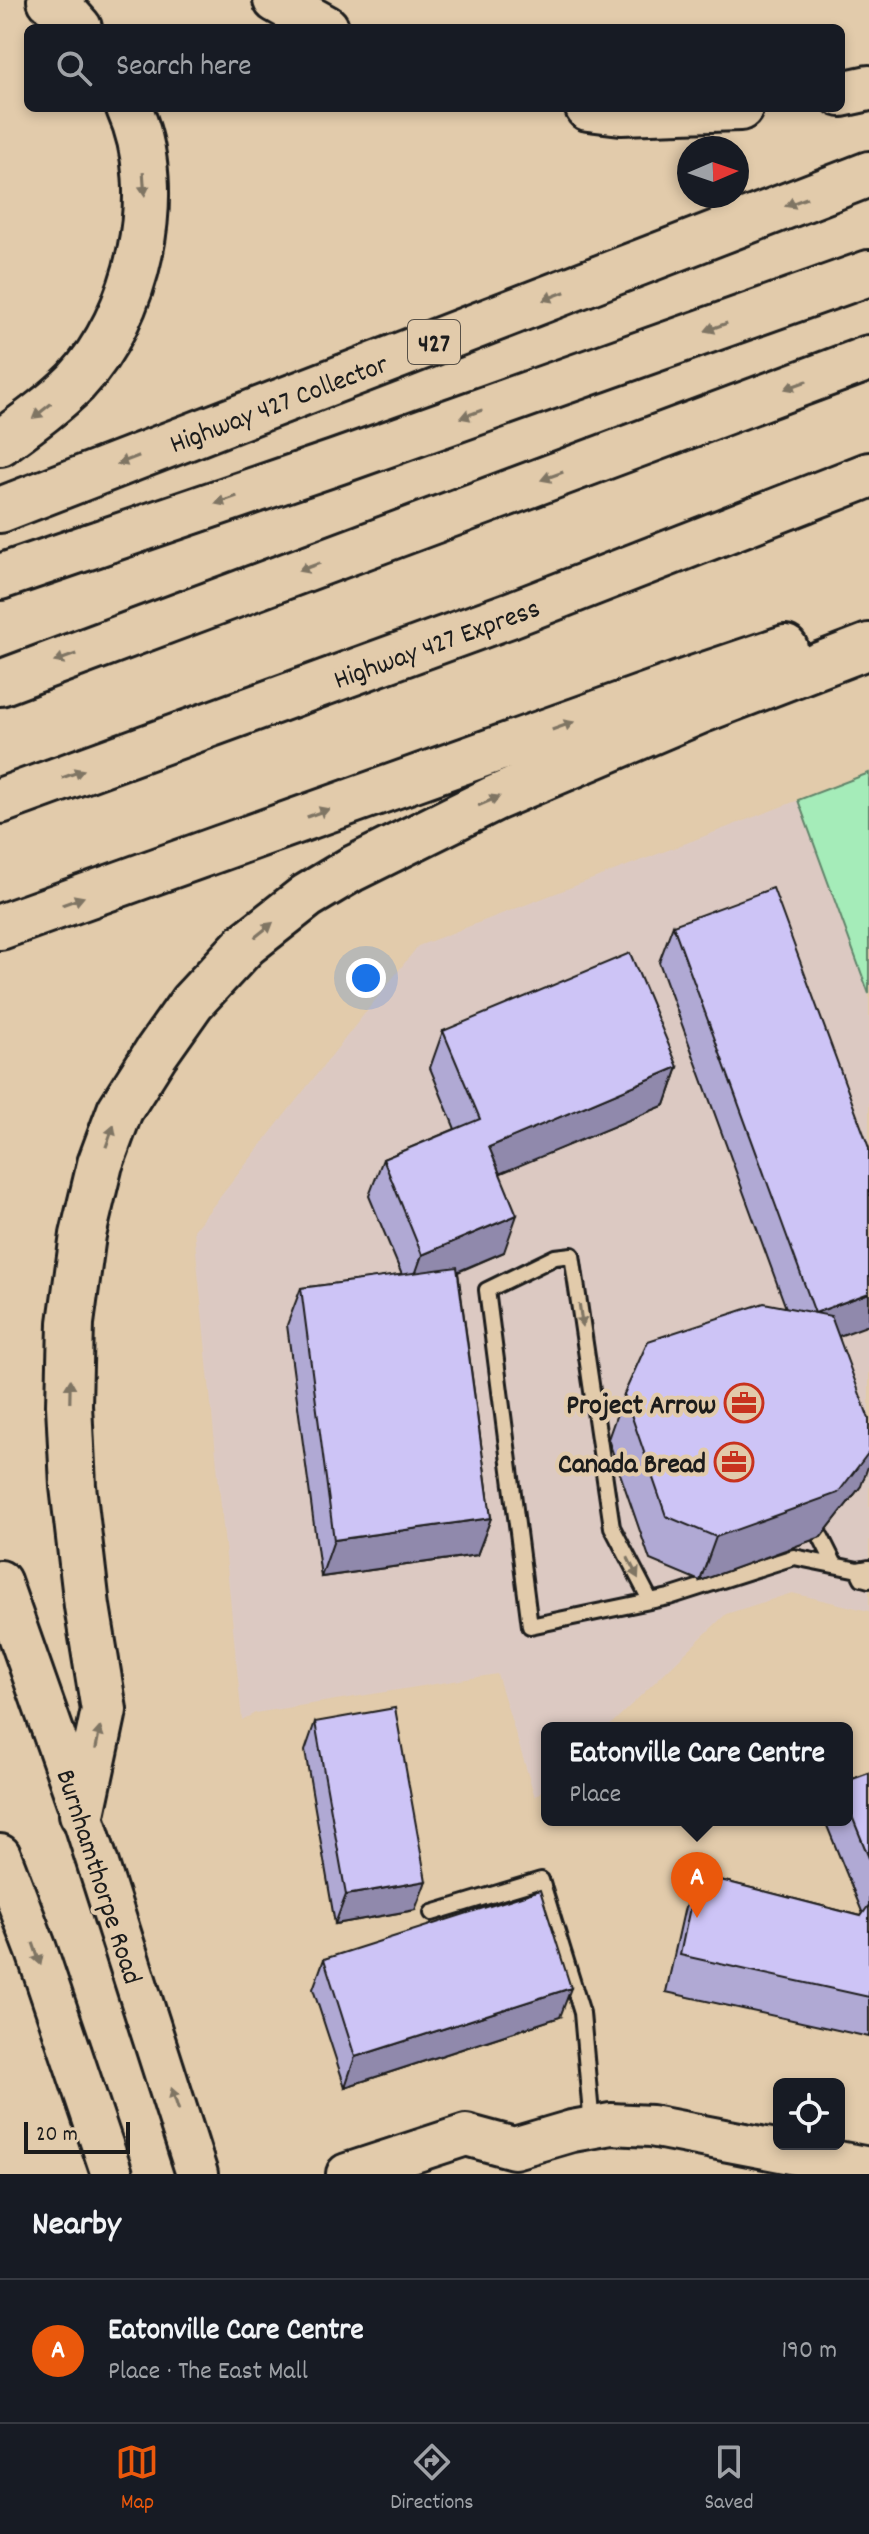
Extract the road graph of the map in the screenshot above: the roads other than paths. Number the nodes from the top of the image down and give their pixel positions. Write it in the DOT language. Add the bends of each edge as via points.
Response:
graph roads {
  1 [pos="50,0"];
  2 [pos="276,0"];
  3 [pos="75,24"];
  4 [pos="319,24"];
  5 [pos="869,88"];
  6 [pos="845,93"];
  7 [pos="130,112"];
  8 [pos="869,174"];
  9 [pos="869,273"];
  10 [pos="869,358"];
  11 [pos="0,443"];
  12 [pos="869,475"];
  13 [pos="869,501"];
  14 [pos="0,510"];
  15 [pos="0,577"];
  16 [pos="510,615"];
  17 [pos="869,621"];
  18 [pos="869,646"];
  19 [pos="0,683"];
  20 [pos="0,801"];
  21 [pos="0,927"];
  22 [pos="821,1537"];
  23 [pos="835,1565"];
  24 [pos="865,1573"];
  25 [pos="0,1581"];
  26 [pos="650,1600"];
  27 [pos="82,1814"];
  28 [pos="0,1855"];
  29 [pos="432,1913"];
  30 [pos="592,2126"];
  31 [pos="503,2161"];
  32 [pos="869,2168"];
  33 [pos="112,2174"];
  34 [pos="197,2174"];
  35 [pos="347,2174"];
  1 -- 3 [label="highway"];
  2 -- 4 [label="highway"];
  5 -- 6 [label="highway"];
  7 -- 11 [label="highway, one-way" via="145,193 135,277 104,343 77,380"];
  8 -- 14 [label="highway, Highway 427 Collector / 427, one-way"];
  9 -- 15 [label="highway, one-way"];
  10 -- 19 [label="highway, one-way"];
  12 -- 16 [label="highway, Highway 427 Express"];
  13 -- 16 [label="highway"];
  20 -- 16 [label="highway, Highway 427 Express, one-way"];
  21 -- 17 [label="highway, one-way"];
  27 -- 18 [label="highway, one-way" via="104,1710 73,1486 71,1323 100,1164 120,1110 156,1053 192,1002 246,944 352,869 507,793"];
  22 -- 23 [label="lane"];
  23 -- 24 [label="lane"];
  23 -- 26 [label="lane" via="794,1557"];
  25 -- 27 [label="main road, Burnhamthorpe Road"];
  26 -- 26 [label="lane, one-way" via="530,1626 487,1290 555,1257 572,1255 612,1527"];
  34 -- 27 [label="main road, Burnhamthorpe Road, one-way"];
  28 -- 33 [label="main road, one-way"];
  29 -- 30 [label="lane" via="541,1880 582,2013"];
  30 -- 31 [label="main road"];
  30 -- 32 [label="main road" via="651,2126"];
  31 -- 35 [label="main road" via="466,2135"];
}
